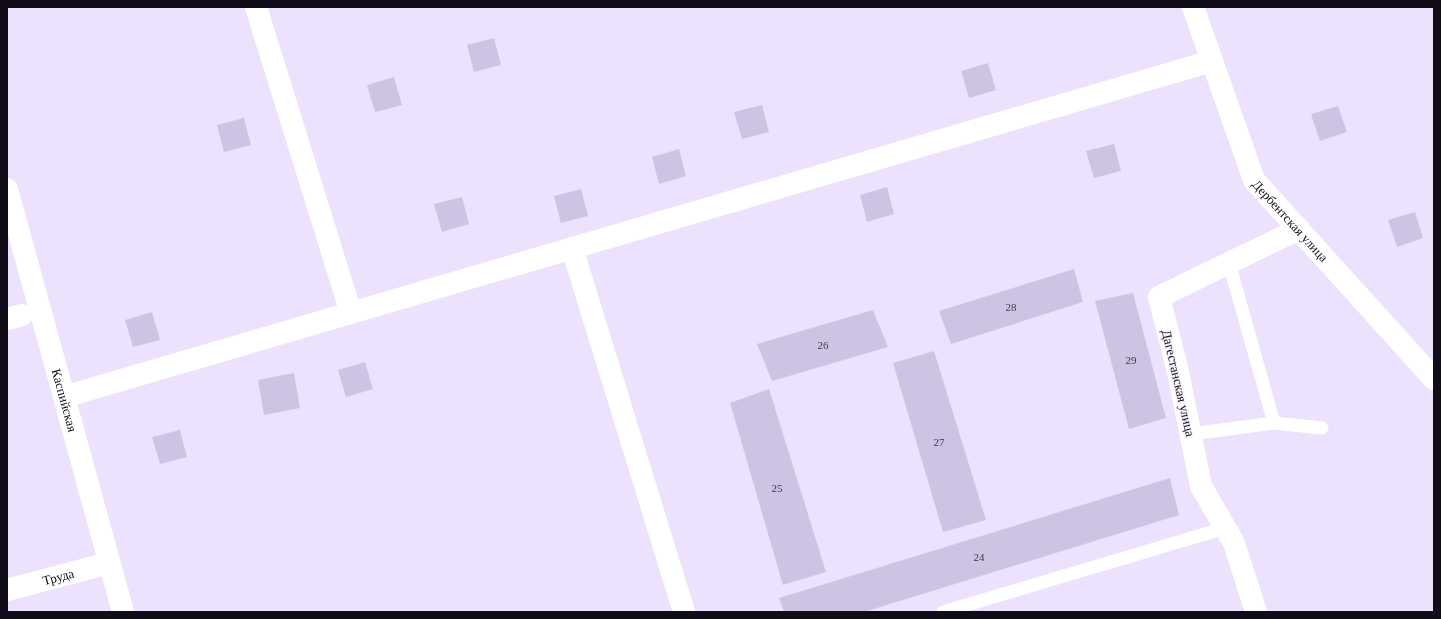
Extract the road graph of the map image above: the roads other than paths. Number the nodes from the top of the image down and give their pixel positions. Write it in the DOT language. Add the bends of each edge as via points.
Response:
graph roads {
  1 [pos="256,7"];
  2 [pos="1193,7"];
  3 [pos="1212,61"];
  4 [pos="7,189"];
  5 [pos="1299,229"];
  6 [pos="572,248"];
  7 [pos="1229,263"];
  8 [pos="351,312"];
  9 [pos="1434,379"];
  10 [pos="67,396"];
  11 [pos="1274,423"];
  12 [pos="1322,428"];
  13 [pos="1191,434"];
  14 [pos="1225,528"];
  15 [pos="109,563"];
  16 [pos="7,590"];
  17 [pos="123,612"];
  18 [pos="684,612"];
  19 [pos="943,612"];
  20 [pos="1256,612"];
  1 -- 8 [label="street"];
  2 -- 3 [label="street, Дербентская улица"];
  3 -- 5 [label="street, Дербентская улица" via="1254,180"];
  3 -- 6 [label="street"];
  4 -- 15 [label="street, Каспийская"];
  5 -- 7 [label="street, Дагестанская улица"];
  5 -- 9 [label="street, Дербентская улица"];
  6 -- 8 [label="street"];
  6 -- 18 [label="street"];
  7 -- 11 [label="lane"];
  7 -- 13 [label="street, Дагестанская улица" via="1159,297"];
  8 -- 10 [label="street"];
  11 -- 12 [label="lane"];
  11 -- 13 [label="lane"];
  13 -- 14 [label="street, Дагестанская улица" via="1201,486"];
  14 -- 19 [label="lane"];
  14 -- 20 [label="street, Дагестанская улица" via="1234,543"];
  15 -- 16 [label="street, Труда"];
  15 -- 17 [label="street, Каспийская"];
}
